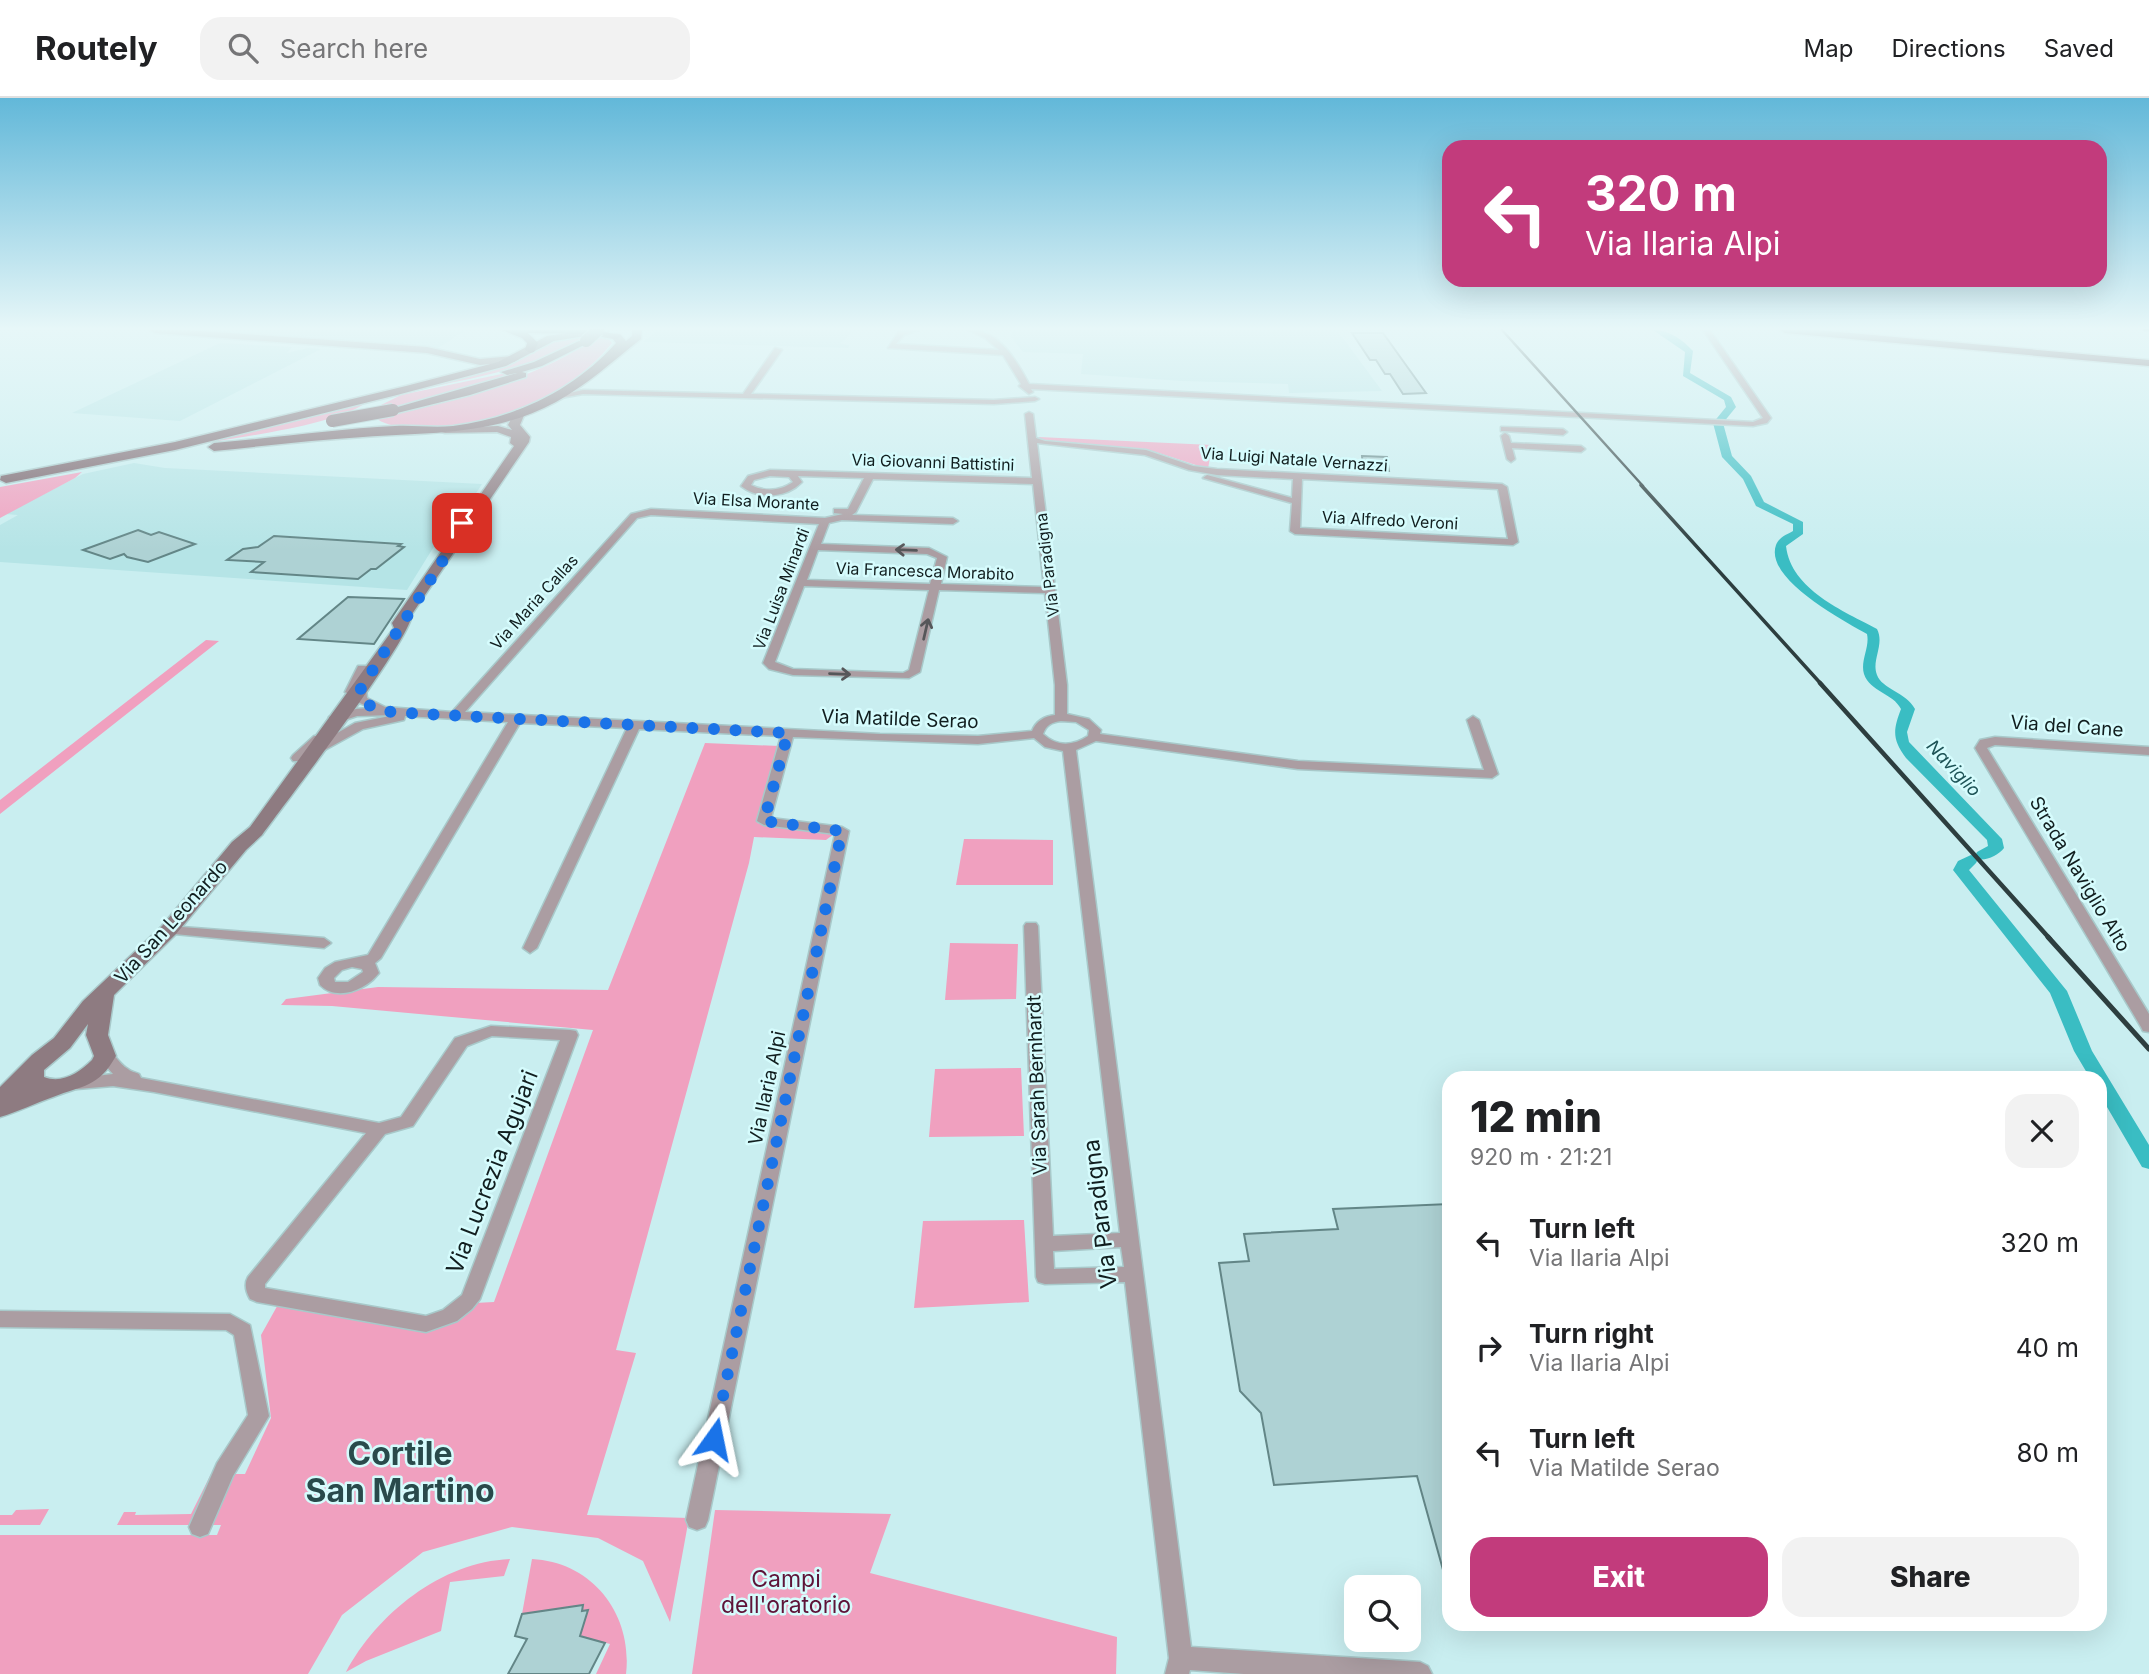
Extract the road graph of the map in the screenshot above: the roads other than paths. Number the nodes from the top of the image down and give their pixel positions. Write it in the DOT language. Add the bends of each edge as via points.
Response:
graph roads {
  1 [pos="345,404"];
  2 [pos="370,404"];
  3 [pos="377,404"];
  4 [pos="419,404"];
  5 [pos="540,404"];
  6 [pos="1026,404"];
  7 [pos="1381,404"];
  8 [pos="1757,404"];
  9 [pos="1501,410"];
  10 [pos="519,413"];
  11 [pos="364,414"];
  12 [pos="1504,429"];
  13 [pos="443,430"];
  14 [pos="405,431"];
  15 [pos="1563,432"];
  16 [pos="1032,439"];
  17 [pos="1508,444"];
  18 [pos="1581,449"];
  19 [pos="1034,455"];
  20 [pos="1511,459"];
  21 [pos="778,473"];
  22 [pos="828,475"];
  23 [pos="1247,475"];
  24 [pos="870,476"];
  25 [pos="1298,477"];
  26 [pos="1037,481"];
  27 [pos="5,482"];
  28 [pos="797,484"];
  29 [pos="1235,485"];
  30 [pos="1297,502"];
  31 [pos="834,511"];
  32 [pos="640,514"];
  33 [pos="825,521"];
  34 [pos="953,521"];
  35 [pos="1513,542"];
  36 [pos="452,546"];
  37 [pos="813,547"];
  38 [pos="799,583"];
  39 [pos="936,586"];
  40 [pos="1051,590"];
  41 [pos="406,615"];
  42 [pos="362,668"];
  43 [pos="360,690"];
  44 [pos="391,715"];
  45 [pos="455,716"];
  46 [pos="1061,717"];
  47 [pos="340,718"];
  48 [pos="516,719"];
  49 [pos="1473,720"];
  50 [pos="635,725"];
  51 [pos="788,733"];
  52 [pos="1037,734"];
  53 [pos="1094,737"];
  54 [pos="1983,743"];
  55 [pos="1069,747"];
  56 [pos="317,749"];
  57 [pos="2149,751"];
  58 [pos="297,758"];
  59 [pos="237,848"];
  60 [pos="1031,926"];
  61 [pos="170,930"];
  62 [pos="324,943"];
  63 [pos="530,948"];
  64 [pos="362,962"];
  65 [pos="104,995"];
  66 [pos="2149,1027"];
  67 [pos="104,1052"];
  68 [pos="41,1060"];
  69 [pos="63,1086"];
  70 [pos="154,1086"];
  71 [pos="0,1099"];
  72 [pos="0,1109"];
  73 [pos="379,1129"];
  74 [pos="1127,1240"];
  75 [pos="1044,1244"];
  76 [pos="1131,1273"];
  77 [pos="0,1320"];
  78 [pos="697,1520"];
  79 [pos="200,1527"];
  80 [pos="1179,1666"];
  81 [pos="1392,1673"];
  82 [pos="1420,1674"];
  1 -- 27 [label="main road"];
  2 -- 11 [label="main road"];
  3 -- 11 [label="main road"];
  4 -- 27 [label="main road, bridge"];
  5 -- 10 [label="main road"];
  6 -- 16 [label="street, Via Paradigna"];
  7 -- 9 [label="street"];
  8 -- 9 [label="street" via="1767,418 1753,424"];
  9 -- 12 [label="street"];
  10 -- 13 [label="main road"];
  10 -- 36 [label="main road, Via San Leonardo" via="514,425 523,442"];
  11 -- 14 [label="main road" via="376,426"];
  12 -- 15 [label="street"];
  12 -- 17 [label="street"];
  13 -- 14 [label="main road"];
  13 -- 36 [label="main road, Via San Leonardo" via="502,429 518,437"];
  14 -- 27 [label="main road" via="216,447"];
  16 -- 19 [label="street, Via Paradigna"];
  16 -- 23 [label="street, Via Luigi Natale Vernazzi" via="1146,453 1192,468"];
  17 -- 18 [label="street"];
  17 -- 20 [label="street"];
  19 -- 26 [label="street, Via Paradigna"];
  19 -- 29 [label="street, Via Alfredo Veroni" via="1056,447 1129,454"];
  21 -- 22 [label="street, Via Giovanni Battistini"];
  21 -- 28 [label="street" via="796,478"];
  21 -- 28 [label="street, Via Giovanni Battistini" via="751,478 746,486 772,492"];
  22 -- 24 [label="street, Via Giovanni Battistini"];
  22 -- 28 [label="street, Via Giovanni Battistini"];
  23 -- 25 [label="street, Via Luigi Natale Vernazzi"];
  23 -- 29 [label="street" via="1254,482"];
  24 -- 26 [label="street, Via Giovanni Battistini"];
  24 -- 31 [label="street" via="852,512"];
  25 -- 30 [label="street, Via Alfredo Veroni"];
  25 -- 35 [label="street, Via Luigi Natale Vernazzi" via="1502,487"];
  26 -- 40 [label="street, Via Paradigna"];
  29 -- 30 [label="street, Via Alfredo Veroni"];
  30 -- 35 [label="street, Via Alfredo Veroni" via="1295,531"];
  32 -- 33 [label="street, Via Elsa Morante"];
  32 -- 45 [label="street, Via Maria Callas" via="631,517"];
  33 -- 34 [label="street, Via Elsa Morante" via="842,517"];
  33 -- 37 [label="street, Via Luisa Minardi"];
  36 -- 41 [label="main road, Via San Leonardo"];
  37 -- 38 [label="street, Via Luisa Minardi"];
  39 -- 37 [label="street, one-way" via="939,553"];
  38 -- 39 [label="street, Via Francesca Morabito"];
  38 -- 39 [label="street, Via Luisa Minardi, one-way" via="769,663 773,667 793,672 895,676 914,672"];
  39 -- 40 [label="street, Via Francesca Morabito"];
  40 -- 46 [label="street, Via Paradigna"];
  41 -- 42 [label="main road, Via San Leonardo"];
  41 -- 43 [label="main road, Via San Leonardo"];
  42 -- 47 [label="street" via="337,713"];
  42 -- 58 [label="main road, Via San Leonardo"];
  43 -- 44 [label="street, Via Matilde Serao" via="359,696 367,704"];
  43 -- 47 [label="main road, Via San Leonardo"];
  44 -- 45 [label="street, Via Matilde Serao"];
  44 -- 47 [label="street, Via Matilde Serao" via="364,712"];
  44 -- 56 [label="street, Via Matilde Serao" via="347,731"];
  45 -- 48 [label="street, Via Matilde Serao"];
  46 -- 52 [label="street" via="1040,726"];
  46 -- 53 [label="street" via="1090,724"];
  47 -- 56 [label="main road, Via San Leonardo"];
  47 -- 58 [label="street"];
  48 -- 50 [label="street, Via Matilde Serao"];
  48 -- 64 [label="street" via="374,958"];
  49 -- 53 [label="street" via="1492,774 1298,765"];
  50 -- 51 [label="street, Via Matilde Serao"];
  50 -- 63 [label="street"];
  51 -- 52 [label="street, Via Matilde Serao" via="978,740"];
  51 -- 78 [label="street, Via Ilaria Alpi" via="764,821 842,831"];
  52 -- 55 [label="street" via="1053,746"];
  53 -- 55 [label="street"];
  54 -- 57 [label="street, Via del Cane"];
  54 -- 66 [label="street, Strada Naviglio Alto" via="1985,757"];
  55 -- 74 [label="street, Via Paradigna"];
  56 -- 59 [label="main road, Via San Leonardo" via="254,833"];
  58 -- 59 [label="main road, Via San Leonardo"];
  59 -- 61 [label="main road, Via San Leonardo"];
  60 -- 75 [label="street, Via Sarah Bernhardt"];
  61 -- 62 [label="street"];
  61 -- 65 [label="main road, Via San Leonardo"];
  65 -- 67 [label="main road" via="97,1035"];
  65 -- 68 [label="main road, Via San Leonardo"];
  67 -- 68 [label="main road" via="86,1043"];
  67 -- 69 [label="main road" via="97,1069"];
  67 -- 70 [label="street" via="121,1073"];
  68 -- 69 [label="main road" via="32,1080 37,1085"];
  68 -- 71 [label="main road"];
  69 -- 70 [label="street" via="94,1080"];
  69 -- 72 [label="main road"];
  70 -- 73 [label="street"];
  73 -- 73 [label="street, Via Lucrezia Agujari" via="255,1282 257,1294 426,1324 463,1307 470,1299 570,1035 491,1031 461,1042 407,1122"];
  74 -- 75 [label="street"];
  74 -- 76 [label="street, Via Paradigna"];
  75 -- 76 [label="street, Via Sarah Bernhardt" via="1045,1277"];
  76 -- 80 [label="street, Via Paradigna"];
  77 -- 79 [label="street" via="230,1322 243,1331 259,1416 225,1470"];
  80 -- 81 [label="street"];
  81 -- 82 [label="street"];
}
